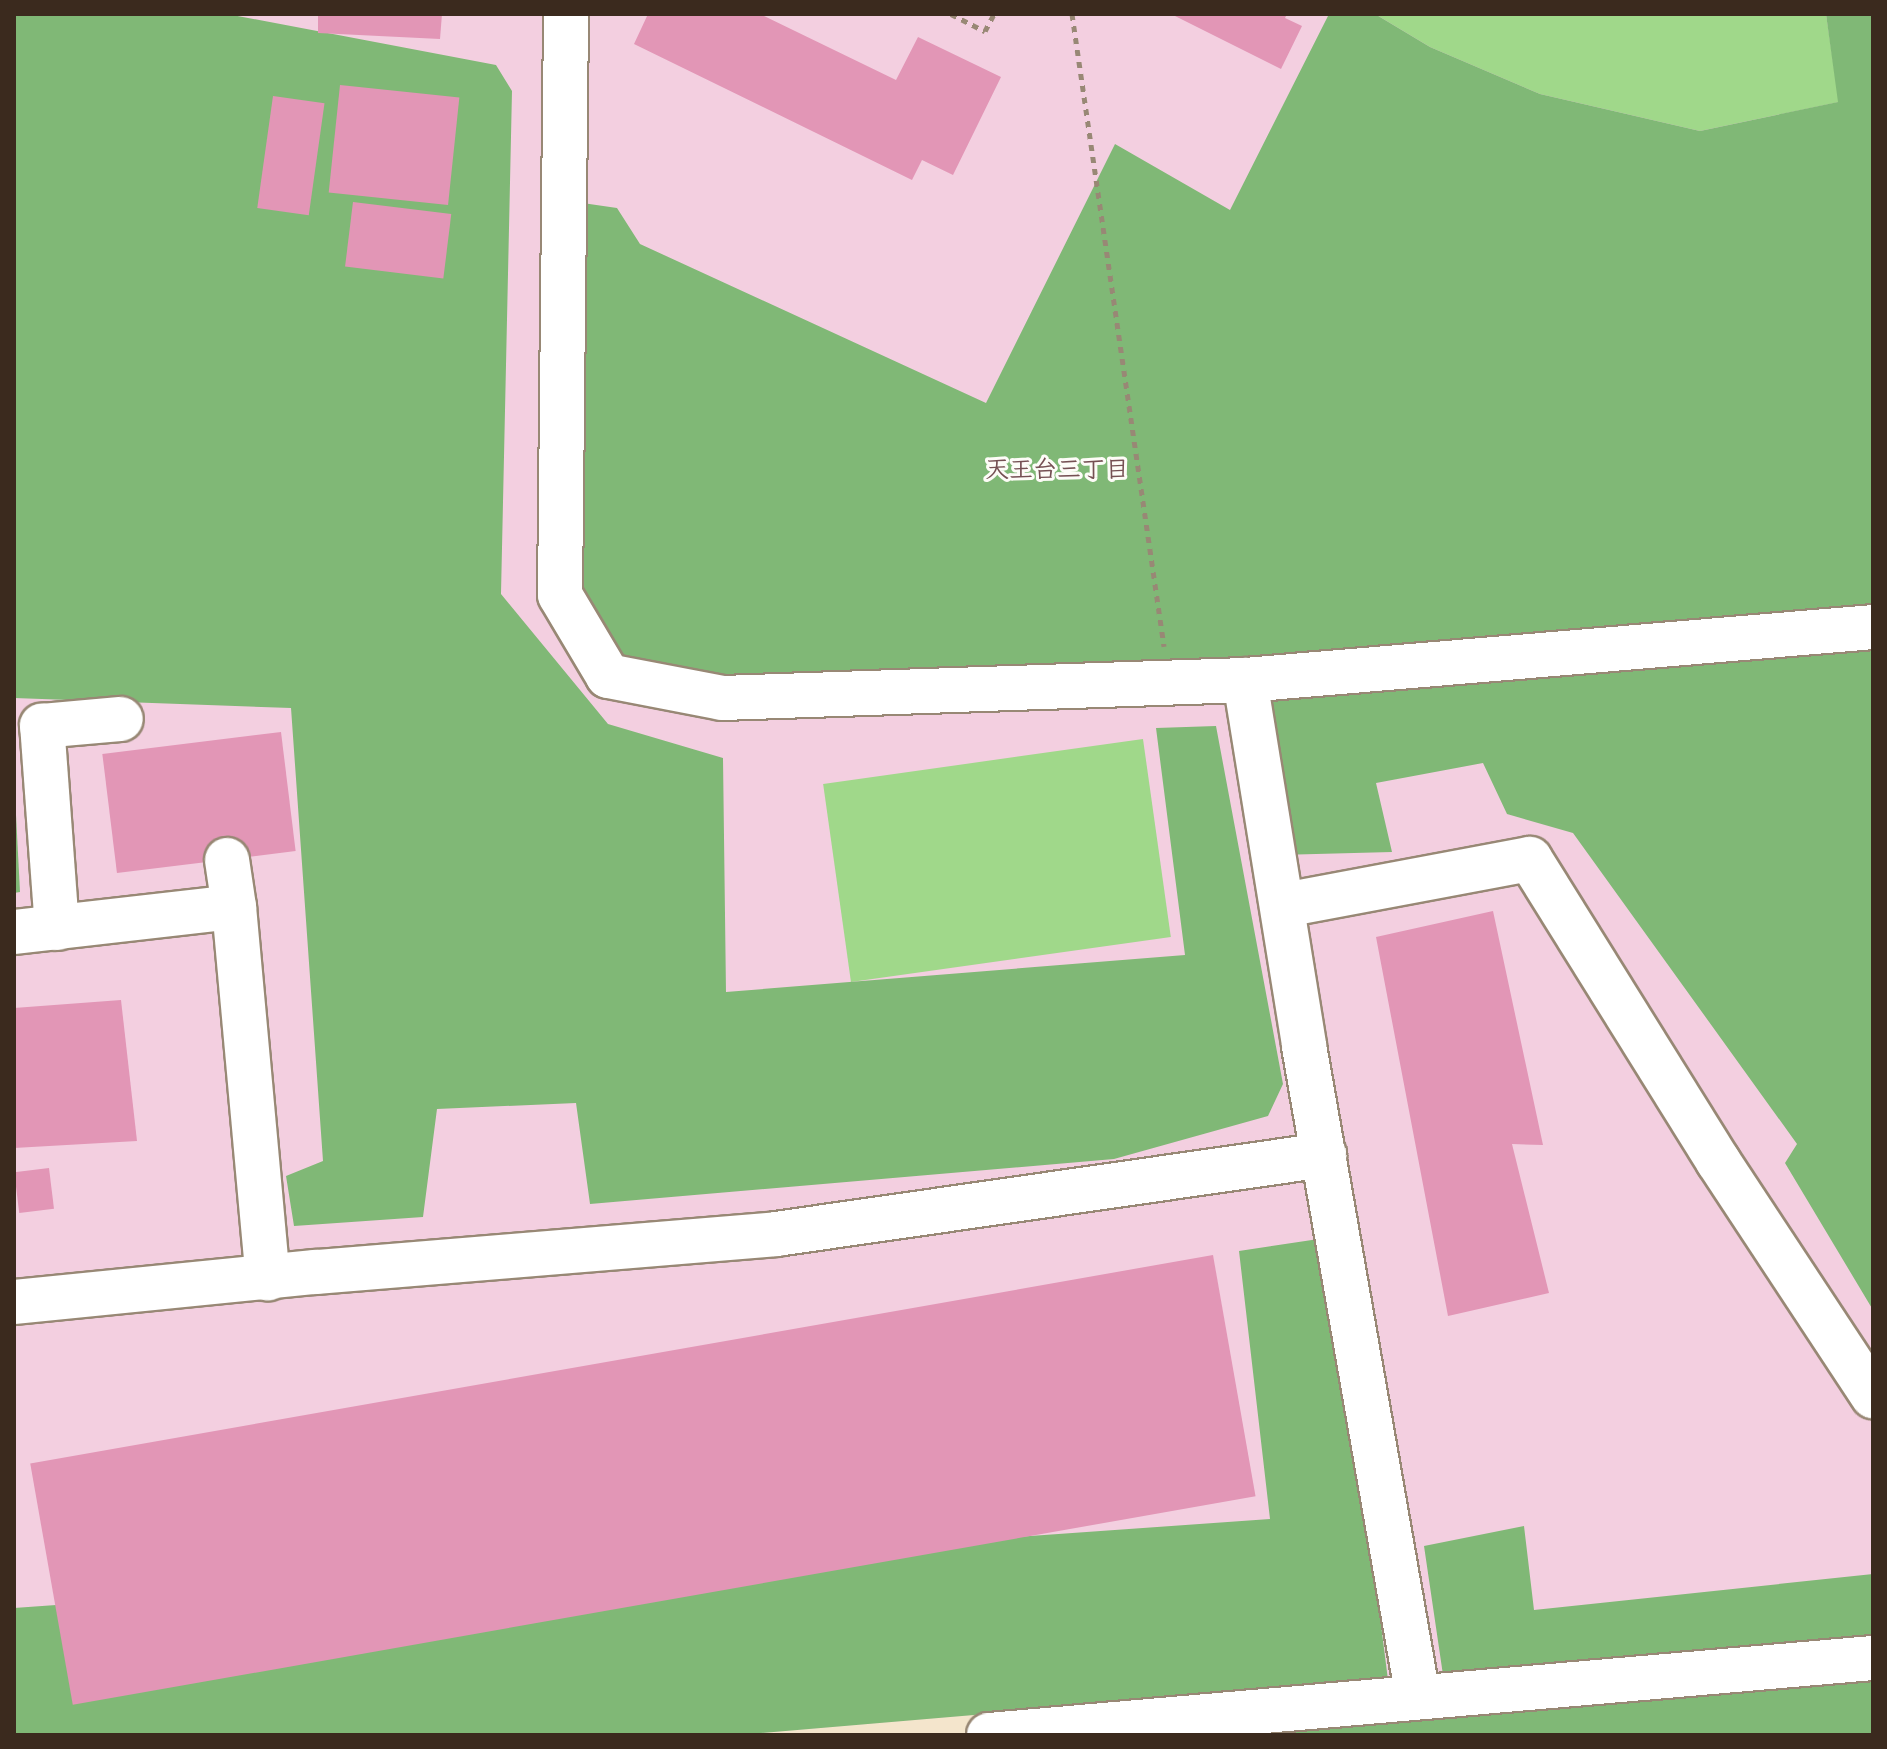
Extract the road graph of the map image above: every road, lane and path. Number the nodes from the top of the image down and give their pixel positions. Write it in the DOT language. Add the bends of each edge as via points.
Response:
graph roads {
  1 [pos="566,14"];
  2 [pos="951,14"];
  3 [pos="994,14"];
  4 [pos="1072,14"];
  5 [pos="1873,627"];
  6 [pos="1245,680"];
  7 [pos="1170,683"];
  8 [pos="121,719"];
  9 [pos="227,860"];
  10 [pos="1284,905"];
  11 [pos="234,907"];
  12 [pos="57,928"];
  13 [pos="14,932"];
  14 [pos="1324,1155"];
  15 [pos="268,1278"];
  16 [pos="14,1302"];
  17 [pos="1873,1396"];
  18 [pos="1873,1658"];
  19 [pos="1418,1697"];
  20 [pos="989,1735"];
  1 -- 7 [label="street" via="560,595 608,676 722,698"];
  2 -- 3 [label="path" via="985,31"];
  4 -- 7 [label="path"];
  5 -- 6 [label="street"];
  6 -- 7 [label="street"];
  6 -- 10 [label="street"];
  8 -- 12 [label="street" via="42,726"];
  9 -- 11 [label="street"];
  10 -- 14 [label="street"];
  10 -- 17 [label="street" via="1530,859 1718,1161"];
  11 -- 12 [label="street"];
  11 -- 15 [label="street"];
  12 -- 13 [label="street"];
  14 -- 15 [label="street" via="776,1234"];
  14 -- 19 [label="street"];
  15 -- 16 [label="street"];
  18 -- 19 [label="street"];
  19 -- 20 [label="street"];
}
